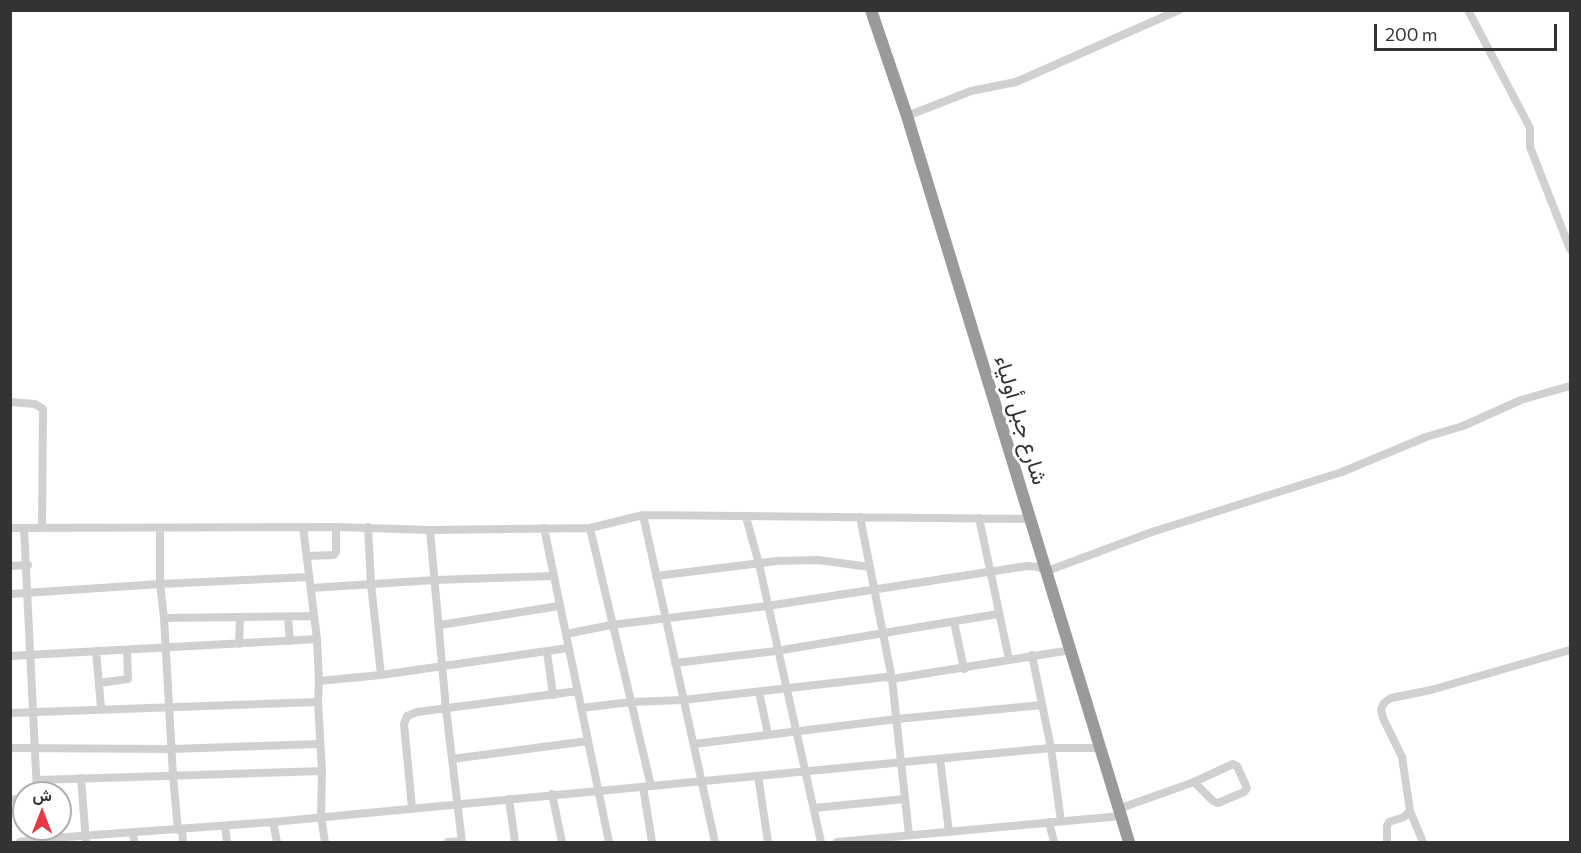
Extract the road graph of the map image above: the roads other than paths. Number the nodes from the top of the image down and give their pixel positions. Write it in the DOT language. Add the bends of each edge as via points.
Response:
graph roads {
  1 [pos="871,10"];
  2 [pos="1179,10"];
  3 [pos="1468,10"];
  4 [pos="907,116"];
  5 [pos="1570,249"];
  6 [pos="1570,386"];
  7 [pos="10,402"];
  8 [pos="643,515"];
  9 [pos="746,517"];
  10 [pos="860,518"];
  11 [pos="980,518"];
  12 [pos="1029,519"];
  13 [pos="303,527"];
  14 [pos="336,527"];
  15 [pos="368,527"];
  16 [pos="10,528"];
  17 [pos="24,528"];
  18 [pos="42,528"];
  19 [pos="160,528"];
  20 [pos="544,528"];
  21 [pos="590,528"];
  22 [pos="430,530"];
  23 [pos="307,556"];
  24 [pos="759,564"];
  25 [pos="28,565"];
  26 [pos="10,566"];
  27 [pos="870,567"];
  28 [pos="1047,571"];
  29 [pos="990,573"];
  30 [pos="553,576"];
  31 [pos="656,576"];
  32 [pos="309,578"];
  33 [pos="435,580"];
  34 [pos="160,584"];
  35 [pos="371,584"];
  36 [pos="311,588"];
  37 [pos="876,590"];
  38 [pos="29,592"];
  39 [pos="10,594"];
  40 [pos="559,606"];
  41 [pos="767,606"];
  42 [pos="998,614"];
  43 [pos="314,616"];
  44 [pos="240,617"];
  45 [pos="288,617"];
  46 [pos="666,617"];
  47 [pos="164,618"];
  48 [pos="954,622"];
  49 [pos="440,625"];
  50 [pos="611,625"];
  51 [pos="884,633"];
  52 [pos="566,634"];
  53 [pos="317,639"];
  54 [pos="290,641"];
  55 [pos="239,644"];
  56 [pos="165,648"];
  57 [pos="568,648"];
  58 [pos="127,650"];
  59 [pos="1071,650"];
  60 [pos="1570,650"];
  61 [pos="96,651"];
  62 [pos="548,651"];
  63 [pos="776,651"];
  64 [pos="32,654"];
  65 [pos="1032,655"];
  66 [pos="10,656"];
  67 [pos="1010,659"];
  68 [pos="675,663"];
  69 [pos="443,667"];
  70 [pos="964,669"];
  71 [pos="381,675"];
  72 [pos="892,679"];
  73 [pos="319,681"];
  74 [pos="99,682"];
  75 [pos="786,689"];
  76 [pos="578,691"];
  77 [pos="759,692"];
  78 [pos="553,695"];
  79 [pos="683,700"];
  80 [pos="318,702"];
  81 [pos="630,702"];
  82 [pos="1042,705"];
  83 [pos="169,707"];
  84 [pos="101,708"];
  85 [pos="581,708"];
  86 [pos="446,709"];
  87 [pos="34,711"];
  88 [pos="10,713"];
  89 [pos="897,718"];
  90 [pos="795,730"];
  91 [pos="768,734"];
  92 [pos="588,741"];
  93 [pos="320,744"];
  94 [pos="694,744"];
  95 [pos="10,748"];
  96 [pos="35,748"];
  97 [pos="1051,748"];
  98 [pos="1101,748"];
  99 [pos="171,749"];
  100 [pos="452,759"];
  101 [pos="940,759"];
  102 [pos="902,763"];
  103 [pos="322,771"];
  104 [pos="805,771"];
  105 [pos="173,776"];
  106 [pos="758,776"];
  107 [pos="81,778"];
  108 [pos="38,780"];
  109 [pos="703,782"];
  110 [pos="1194,782"];
  111 [pos="647,787"];
  112 [pos="598,791"];
  113 [pos="552,794"];
  114 [pos="508,799"];
  115 [pos="905,799"];
  116 [pos="459,804"];
  117 [pos="412,808"];
  118 [pos="814,808"];
  119 [pos="1410,811"];
  120 [pos="1120,812"];
  121 [pos="321,816"];
  122 [pos="1061,821"];
  123 [pos="273,822"];
  124 [pos="1049,822"];
  125 [pos="225,826"];
  126 [pos="180,830"];
  127 [pos="949,832"];
  128 [pos="133,833"];
  129 [pos="909,835"];
  130 [pos="85,839"];
  131 [pos="879,840"];
  132 [pos="462,842"];
  133 [pos="134,843"];
  134 [pos="183,843"];
  135 [pos="227,843"];
  136 [pos="276,843"];
  137 [pos="325,843"];
  138 [pos="448,843"];
  139 [pos="515,843"];
  140 [pos="561,843"];
  141 [pos="609,843"];
  142 [pos="652,843"];
  143 [pos="715,843"];
  144 [pos="768,843"];
  145 [pos="820,843"];
  146 [pos="837,843"];
  147 [pos="1054,843"];
  148 [pos="1129,843"];
  149 [pos="1387,843"];
  150 [pos="1423,843"];
  1 -- 4 [label="highway, شارع جبل أولياء"];
  2 -- 4 [label="street" via="1016,82 971,91"];
  3 -- 5 [label="street" via="1530,128 1530,147"];
  4 -- 12 [label="highway, شارع جبل أولياء"];
  6 -- 28 [label="street" via="1521,400 1342,472 1152,532"];
  7 -- 18 [label="street" via="35,404 43,409"];
  8 -- 9 [label="street"];
  8 -- 21 [label="street"];
  8 -- 31 [label="street"];
  9 -- 10 [label="street"];
  9 -- 24 [label="street"];
  10 -- 11 [label="street"];
  10 -- 27 [label="street"];
  11 -- 12 [label="street"];
  11 -- 29 [label="street"];
  12 -- 28 [label="highway, شارع جبل أولياء"];
  13 -- 14 [label="street"];
  13 -- 19 [label="street"];
  13 -- 23 [label="street"];
  14 -- 15 [label="street"];
  14 -- 23 [label="street" via="334,555"];
  15 -- 22 [label="street"];
  15 -- 35 [label="street"];
  16 -- 17 [label="street"];
  17 -- 18 [label="street"];
  17 -- 25 [label="street"];
  18 -- 19 [label="street"];
  19 -- 34 [label="street"];
  20 -- 21 [label="street"];
  20 -- 22 [label="street"];
  20 -- 30 [label="street"];
  21 -- 50 [label="street"];
  22 -- 33 [label="street"];
  23 -- 32 [label="street"];
  24 -- 27 [label="street" via="818,560"];
  24 -- 31 [label="street"];
  24 -- 41 [label="street"];
  25 -- 26 [label="street"];
  25 -- 38 [label="street"];
  27 -- 37 [label="street"];
  28 -- 29 [label="street" via="1028,566"];
  28 -- 59 [label="highway, شارع جبل أولياء"];
  29 -- 37 [label="street"];
  29 -- 42 [label="street"];
  30 -- 33 [label="street"];
  30 -- 40 [label="street"];
  31 -- 46 [label="street"];
  32 -- 34 [label="street"];
  32 -- 36 [label="street"];
  33 -- 35 [label="street"];
  33 -- 49 [label="street"];
  34 -- 38 [label="street"];
  34 -- 47 [label="street"];
  35 -- 36 [label="street"];
  35 -- 71 [label="street"];
  36 -- 43 [label="street"];
  37 -- 41 [label="street"];
  37 -- 51 [label="street"];
  38 -- 39 [label="street"];
  38 -- 64 [label="street"];
  40 -- 49 [label="street"];
  40 -- 52 [label="street"];
  41 -- 46 [label="street"];
  41 -- 63 [label="street"];
  42 -- 48 [label="street"];
  42 -- 67 [label="street"];
  43 -- 45 [label="street"];
  43 -- 53 [label="street"];
  44 -- 45 [label="street"];
  44 -- 47 [label="street"];
  44 -- 55 [label="street"];
  45 -- 54 [label="street"];
  46 -- 50 [label="street"];
  46 -- 68 [label="street"];
  47 -- 56 [label="street"];
  48 -- 51 [label="street"];
  48 -- 70 [label="street"];
  49 -- 69 [label="street"];
  50 -- 52 [label="street"];
  50 -- 81 [label="street"];
  51 -- 63 [label="street"];
  51 -- 72 [label="street"];
  52 -- 57 [label="street"];
  53 -- 54 [label="street"];
  53 -- 73 [label="street"];
  54 -- 55 [label="street"];
  55 -- 56 [label="street"];
  56 -- 58 [label="street"];
  56 -- 83 [label="street"];
  57 -- 62 [label="street"];
  57 -- 76 [label="street"];
  58 -- 61 [label="street"];
  58 -- 74 [label="street" via="128,679"];
  59 -- 65 [label="street"];
  59 -- 98 [label="highway, شارع جبل أولياء"];
  60 -- 119 [label="street" via="1384,703 1383,718 1404,765"];
  61 -- 64 [label="street"];
  61 -- 74 [label="street"];
  62 -- 69 [label="street"];
  62 -- 78 [label="street"];
  63 -- 68 [label="street"];
  63 -- 75 [label="street"];
  64 -- 66 [label="street"];
  64 -- 87 [label="street"];
  65 -- 67 [label="street"];
  65 -- 82 [label="street"];
  67 -- 70 [label="street"];
  68 -- 79 [label="street"];
  69 -- 71 [label="street"];
  69 -- 86 [label="street"];
  70 -- 72 [label="street"];
  71 -- 73 [label="street"];
  72 -- 75 [label="street"];
  72 -- 89 [label="street"];
  73 -- 80 [label="street"];
  74 -- 84 [label="street"];
  75 -- 77 [label="street"];
  75 -- 90 [label="street"];
  76 -- 78 [label="street"];
  76 -- 85 [label="street"];
  77 -- 79 [label="street"];
  77 -- 91 [label="street"];
  78 -- 86 [label="street"];
  79 -- 81 [label="street"];
  79 -- 94 [label="street"];
  80 -- 83 [label="street"];
  80 -- 93 [label="street"];
  81 -- 85 [label="street"];
  81 -- 111 [label="street"];
  82 -- 89 [label="street"];
  82 -- 97 [label="street"];
  83 -- 84 [label="street"];
  83 -- 99 [label="street"];
  84 -- 87 [label="street"];
  85 -- 92 [label="street"];
  86 -- 100 [label="street"];
  86 -- 117 [label="street" via="417,712 407,716 404,724"];
  87 -- 88 [label="street"];
  87 -- 96 [label="street"];
  89 -- 90 [label="street"];
  89 -- 102 [label="street"];
  90 -- 91 [label="street"];
  90 -- 104 [label="street"];
  91 -- 94 [label="street"];
  92 -- 100 [label="street"];
  92 -- 112 [label="street"];
  93 -- 99 [label="street"];
  93 -- 103 [label="street"];
  94 -- 109 [label="street"];
  95 -- 96 [label="street"];
  96 -- 99 [label="street"];
  96 -- 108 [label="street"];
  97 -- 98 [label="street"];
  97 -- 101 [label="street"];
  97 -- 122 [label="street"];
  98 -- 120 [label="highway, شارع جبل أولياء"];
  99 -- 105 [label="street"];
  100 -- 116 [label="street"];
  101 -- 102 [label="street"];
  101 -- 127 [label="street"];
  102 -- 104 [label="street"];
  102 -- 115 [label="street"];
  103 -- 105 [label="street"];
  103 -- 121 [label="street"];
  104 -- 106 [label="street"];
  104 -- 118 [label="street"];
  105 -- 107 [label="street"];
  105 -- 126 [label="street"];
  106 -- 109 [label="street"];
  106 -- 144 [label="street"];
  107 -- 108 [label="street"];
  107 -- 130 [label="street"];
  109 -- 111 [label="street"];
  109 -- 143 [label="street"];
  110 -- 110 [label="street" via="1233,764 1246,788 1218,803"];
  110 -- 120 [label="street"];
  111 -- 112 [label="street"];
  111 -- 142 [label="street"];
  112 -- 113 [label="street"];
  112 -- 141 [label="street"];
  113 -- 114 [label="street"];
  113 -- 140 [label="street"];
  114 -- 116 [label="street"];
  114 -- 139 [label="street"];
  115 -- 118 [label="street"];
  115 -- 129 [label="street"];
  116 -- 117 [label="street"];
  116 -- 132 [label="street"];
  117 -- 121 [label="street"];
  118 -- 145 [label="street"];
  119 -- 149 [label="street" via="1389,822"];
  119 -- 150 [label="street"];
  120 -- 122 [label="street"];
  120 -- 148 [label="highway, شارع جبل أولياء"];
  121 -- 123 [label="street"];
  121 -- 137 [label="street"];
  122 -- 124 [label="street"];
  123 -- 125 [label="street"];
  123 -- 136 [label="street"];
  124 -- 127 [label="street"];
  124 -- 147 [label="street"];
  125 -- 126 [label="street"];
  125 -- 135 [label="street"];
  126 -- 128 [label="street"];
  126 -- 134 [label="street"];
  127 -- 129 [label="street"];
  128 -- 130 [label="street"];
  128 -- 133 [label="street"];
  129 -- 131 [label="street"];
  131 -- 146 [label="street"];
  132 -- 138 [label="street"];
}
